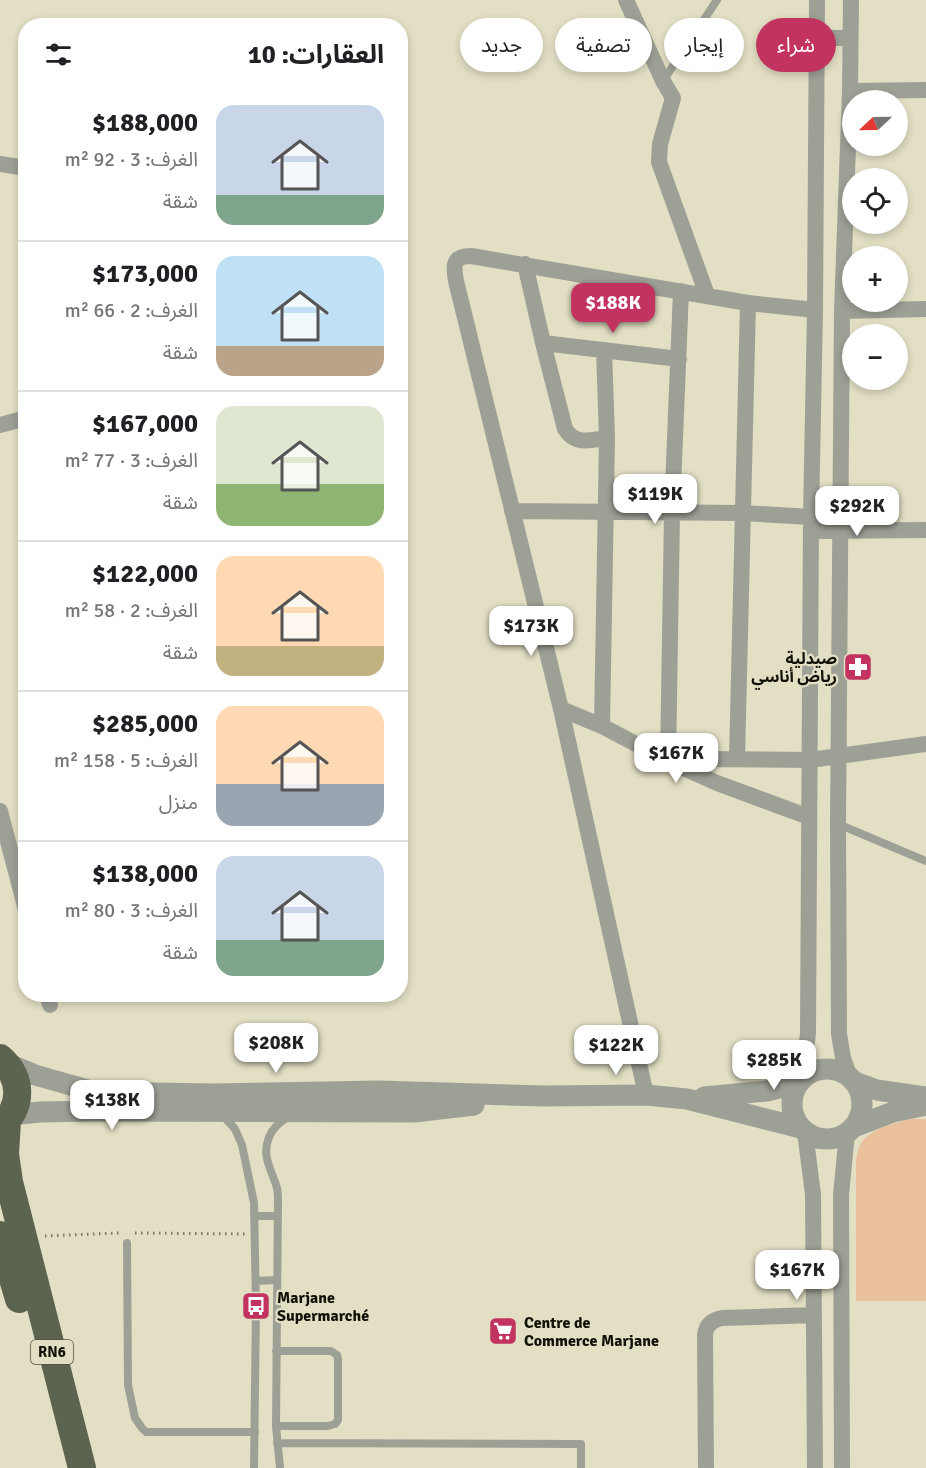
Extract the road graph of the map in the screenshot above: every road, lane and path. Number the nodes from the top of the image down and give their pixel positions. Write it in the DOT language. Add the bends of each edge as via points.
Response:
graph roads {
  1 [pos="626,0"];
  2 [pos="717,0"];
  3 [pos="818,0"];
  4 [pos="851,0"];
  5 [pos="817,18"];
  6 [pos="836,38"];
  7 [pos="850,38"];
  8 [pos="816,72"];
  9 [pos="663,81"];
  10 [pos="850,90"];
  11 [pos="908,90"];
  12 [pos="926,90"];
  13 [pos="848,156"];
  14 [pos="0,164"];
  15 [pos="18,167"];
  16 [pos="845,246"];
  17 [pos="525,264"];
  18 [pos="815,286"];
  19 [pos="842,286"];
  20 [pos="681,291"];
  21 [pos="706,295"];
  22 [pos="748,303"];
  23 [pos="908,309"];
  24 [pos="926,309"];
  25 [pos="815,310"];
  26 [pos="842,311"];
  27 [pos="543,343"];
  28 [pos="604,350"];
  29 [pos="679,359"];
  30 [pos="18,420"];
  31 [pos="0,426"];
  32 [pos="607,438"];
  33 [pos="512,511"];
  34 [pos="607,512"];
  35 [pos="672,512"];
  36 [pos="743,513"];
  37 [pos="811,524"];
  38 [pos="840,530"];
  39 [pos="926,530"];
  40 [pos="561,709"];
  41 [pos="602,726"];
  42 [pos="926,744"];
  43 [pos="839,756"];
  44 [pos="737,759"];
  45 [pos="810,760"];
  46 [pos="671,763"];
  47 [pos="0,811"];
  48 [pos="809,817"];
  49 [pos="838,824"];
  50 [pos="926,861"];
  51 [pos="18,880"];
  52 [pos="3,1061"];
  53 [pos="852,1080"];
  54 [pos="801,1081"];
  55 [pos="646,1095"];
  56 [pos="543,1096"];
  57 [pos="926,1097"];
  58 [pos="687,1099"];
  59 [pos="926,1105"];
  60 [pos="212,1111"];
  61 [pos="298,1112"];
  62 [pos="6,1121"];
  63 [pos="803,1130"];
  64 [pos="851,1130"];
  65 [pos="254,1216"];
  66 [pos="278,1216"];
  67 [pos="255,1234"];
  68 [pos="11,1236"];
  69 [pos="128,1243"];
  70 [pos="277,1280"];
  71 [pos="256,1281"];
  72 [pos="814,1315"];
  73 [pos="276,1351"];
  74 [pos="276,1426"];
  75 [pos="255,1432"];
  76 [pos="277,1443"];
  77 [pos="62,1468"];
  78 [pos="82,1468"];
  79 [pos="254,1468"];
  80 [pos="280,1468"];
  81 [pos="581,1468"];
  82 [pos="706,1468"];
  83 [pos="815,1468"];
  84 [pos="842,1468"];
  1 -- 9 [label="street"];
  2 -- 9 [label="lane"];
  3 -- 5 [label="street"];
  4 -- 7 [label="street"];
  6 -- 7 [label="street"];
  7 -- 10 [label="street"];
  8 -- 18 [label="street"];
  9 -- 21 [label="street" via="673,98 659,162"];
  11 -- 12 [label="street"];
  13 -- 16 [label="street"];
  14 -- 15 [label="street"];
  17 -- 20 [label="street"];
  17 -- 27 [label="street"];
  17 -- 33 [label="street" via="465,256 454,266"];
  18 -- 19 [label="street"];
  18 -- 25 [label="street"];
  20 -- 21 [label="street"];
  20 -- 29 [label="street"];
  21 -- 22 [label="street"];
  22 -- 25 [label="street"];
  22 -- 36 [label="street"];
  23 -- 24 [label="street"];
  25 -- 37 [label="street"];
  26 -- 38 [label="street"];
  27 -- 28 [label="street"];
  27 -- 32 [label="street" via="569,435 579,441"];
  28 -- 29 [label="street"];
  28 -- 32 [label="street"];
  29 -- 35 [label="street"];
  30 -- 31 [label="street"];
  32 -- 34 [label="street"];
  33 -- 34 [label="street"];
  33 -- 40 [label="street"];
  34 -- 35 [label="street"];
  34 -- 41 [label="street"];
  35 -- 36 [label="street"];
  35 -- 46 [label="street"];
  36 -- 37 [label="street"];
  36 -- 44 [label="street"];
  37 -- 38 [label="street"];
  37 -- 45 [label="street"];
  38 -- 39 [label="street"];
  38 -- 43 [label="street"];
  40 -- 41 [label="street"];
  40 -- 55 [label="street"];
  41 -- 46 [label="street"];
  42 -- 43 [label="street"];
  43 -- 45 [label="street"];
  43 -- 49 [label="street"];
  44 -- 45 [label="street"];
  44 -- 46 [label="street"];
  45 -- 48 [label="street"];
  46 -- 48 [label="street"];
  47 -- 51 [label="street"];
  48 -- 54 [label="street" via="808,1033"];
  49 -- 50 [label="lane"];
  49 -- 53 [label="street" via="839,1034"];
  52 -- 56 [label="street" via="35,1075 95,1092 379,1091"];
  52 -- 62 [label="highway, RN6" via="14,1075 17,1088 16,1102"];
  53 -- 54 [label="street" via="831,1069 811,1073"];
  53 -- 57 [label="street" via="876,1090"];
  53 -- 64 [label="street" via="862,1105 859,1120"];
  54 -- 58 [label="street" via="767,1091"];
  54 -- 63 [label="street" via="792,1106"];
  55 -- 56 [label="street"];
  55 -- 58 [label="street"];
  56 -- 61 [label="street" via="414,1112"];
  58 -- 63 [label="street"];
  59 -- 64 [label="street" via="893,1112"];
  60 -- 61 [label="street"];
  60 -- 62 [label="street" via="40,1112"];
  60 -- 65 [label="lane" via="235,1129 242,1145"];
  61 -- 66 [label="lane" via="277,1124 266,1145 267,1165 277,1188"];
  62 -- 68 [label="highway, RN6"];
  63 -- 64 [label="street" via="826,1140"];
  63 -- 72 [label="street" via="813,1194"];
  64 -- 84 [label="street" via="841,1195"];
  65 -- 66 [label="lane"];
  65 -- 67 [label="lane"];
  66 -- 70 [label="lane"];
  67 -- 68 [label="path"];
  67 -- 71 [label="lane"];
  68 -- 77 [label="highway, RN6" via="15,1286"];
  68 -- 78 [label="highway, RN6"];
  69 -- 75 [label="lane" via="128,1385 135,1418 146,1432"];
  70 -- 71 [label="lane"];
  70 -- 73 [label="lane"];
  71 -- 75 [label="lane"];
  72 -- 82 [label="street" via="722,1318 708,1325"];
  72 -- 83 [label="street"];
  73 -- 74 [label="lane"];
  73 -- 74 [label="lane" via="331,1351 338,1359 335,1424"];
  74 -- 76 [label="lane"];
  75 -- 79 [label="lane"];
  76 -- 80 [label="lane"];
  76 -- 81 [label="lane" via="581,1444"];
}
